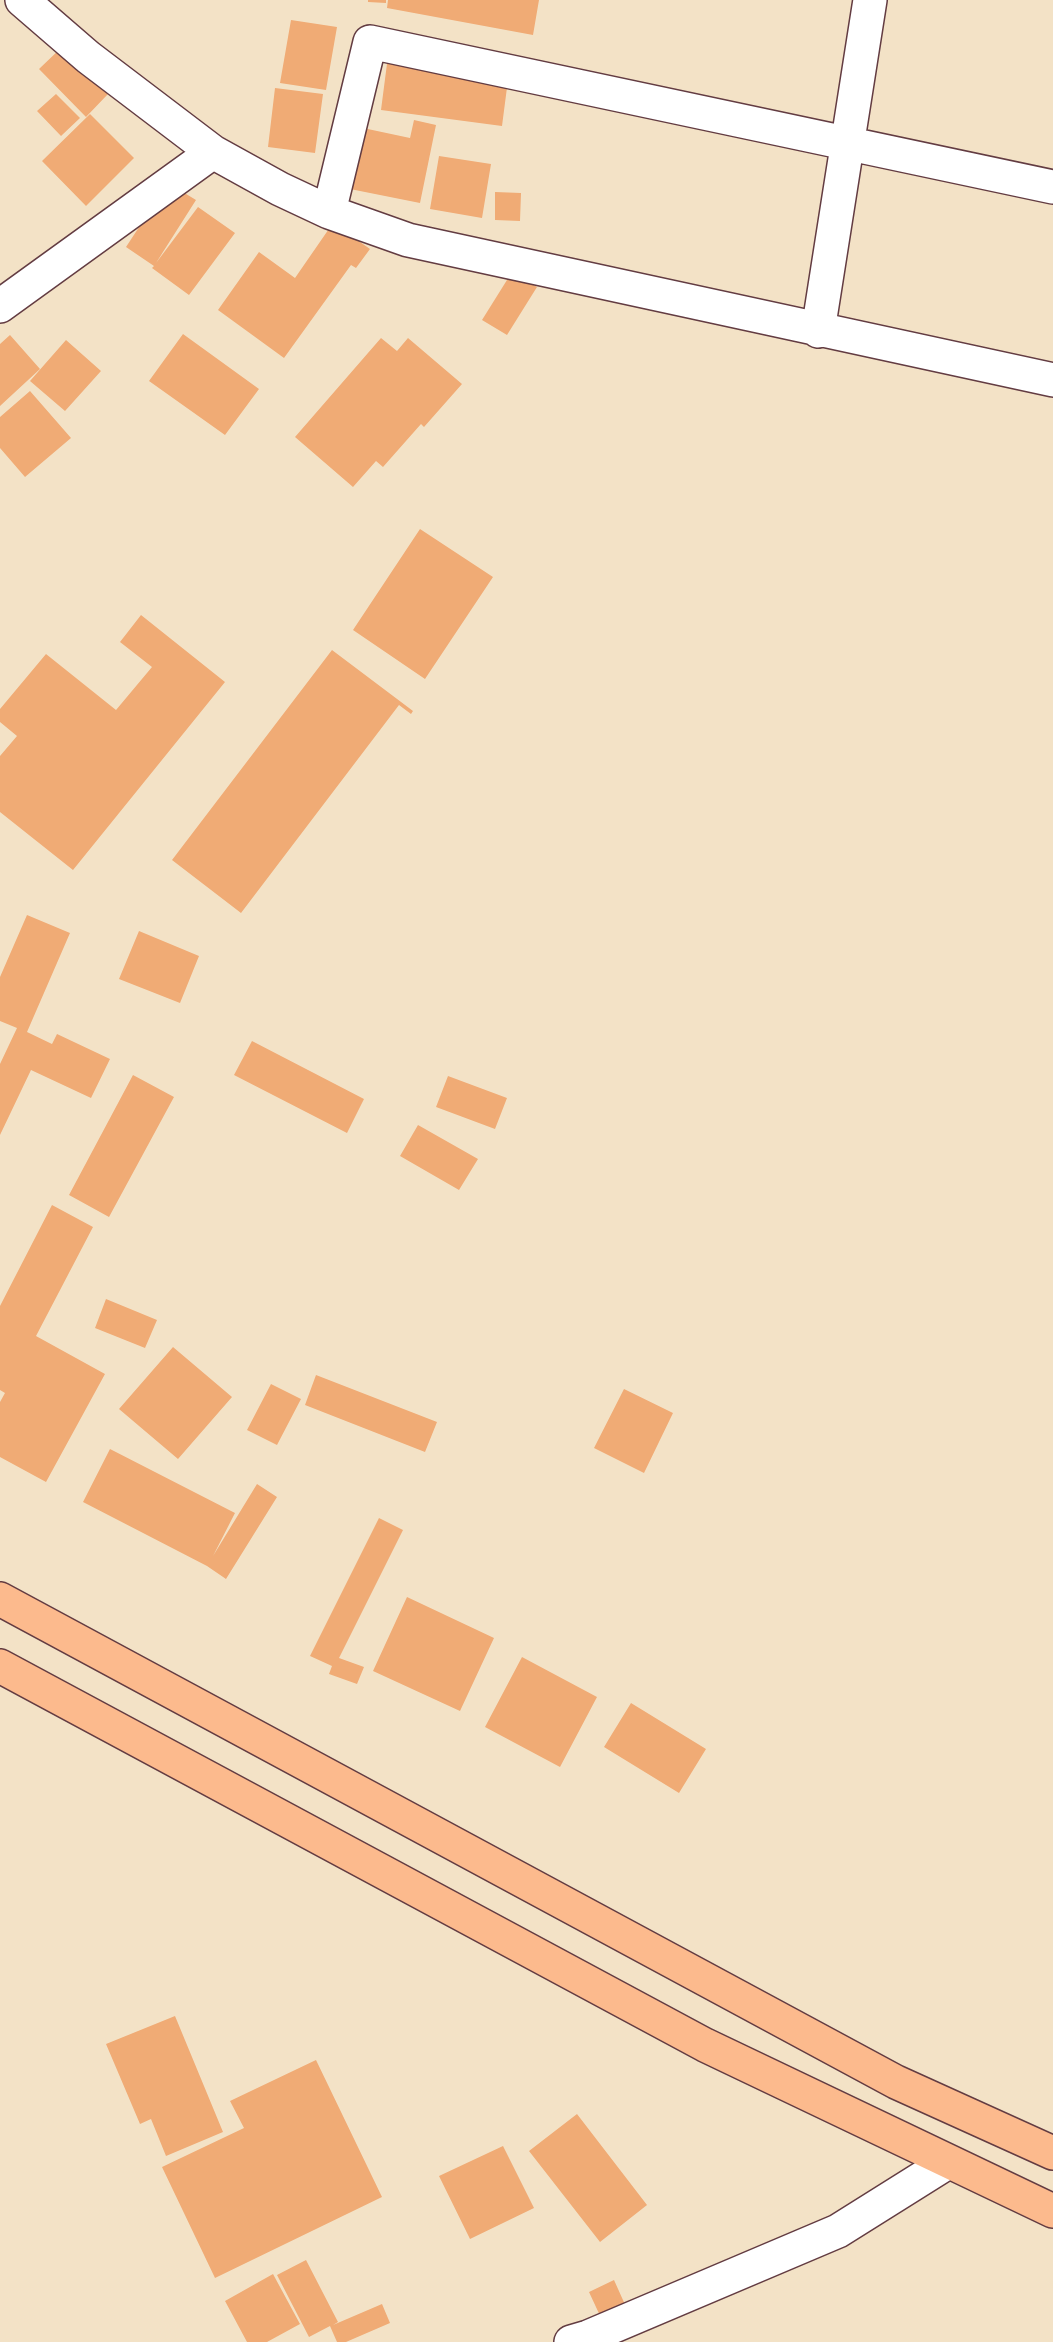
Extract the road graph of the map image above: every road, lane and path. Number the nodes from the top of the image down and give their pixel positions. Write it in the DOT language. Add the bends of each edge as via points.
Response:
graph roads {
  1 [pos="22,0"];
  2 [pos="870,0"];
  3 [pos="848,142"];
  4 [pos="213,152"];
  5 [pos="1053,187"];
  6 [pos="329,212"];
  7 [pos="0,306"];
  8 [pos="818,331"];
  9 [pos="1053,380"];
  10 [pos="0,1599"];
  11 [pos="0,1666"];
  12 [pos="1053,2153"];
  13 [pos="948,2162"];
  14 [pos="1053,2211"];
  15 [pos="571,2342"];
  1 -- 4 [label="street" via="88,57"];
  2 -- 3 [label="street"];
  3 -- 5 [label="street"];
  3 -- 6 [label="street" via="370,42"];
  3 -- 8 [label="street"];
  4 -- 6 [label="street"];
  4 -- 7 [label="street"];
  6 -- 8 [label="street" via="408,240"];
  8 -- 9 [label="street"];
  10 -- 12 [label="highway" via="896,2082"];
  11 -- 13 [label="highway" via="705,2046"];
  13 -- 14 [label="highway"];
  13 -- 15 [label="street" via="838,2231"];
}
